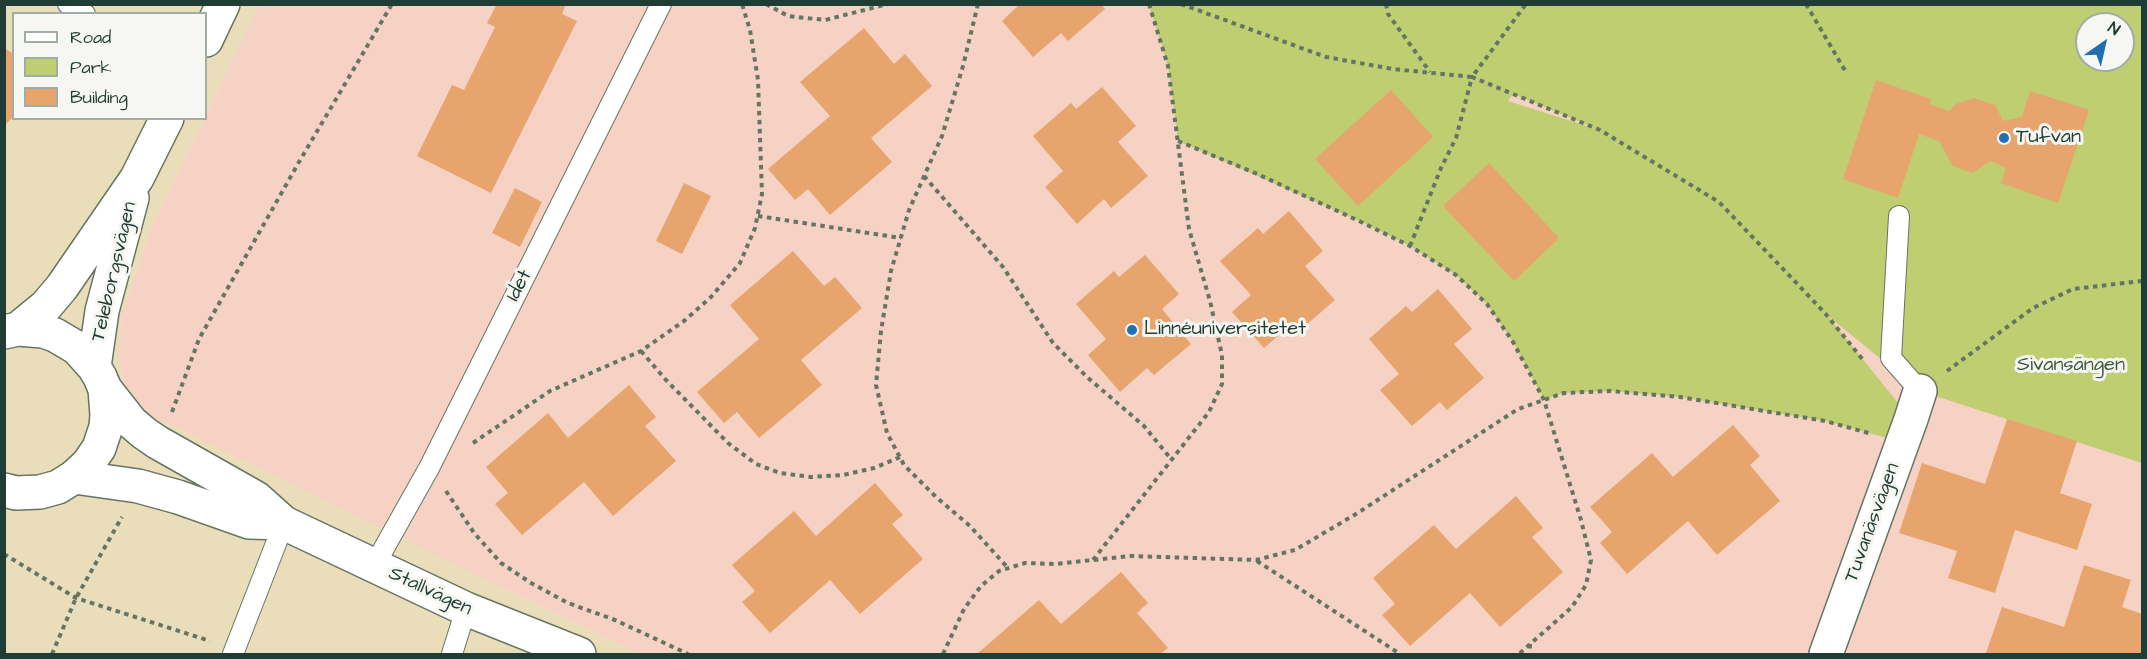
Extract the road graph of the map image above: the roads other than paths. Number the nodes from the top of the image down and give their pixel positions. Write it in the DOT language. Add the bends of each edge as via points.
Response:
graph roads {
  1 [pos="68,4"];
  2 [pos="223,4"];
  3 [pos="661,4"];
  4 [pos="82,12"];
  5 [pos="207,38"];
  6 [pos="166,120"];
  7 [pos="137,178"];
  8 [pos="1899,216"];
  9 [pos="11,330"];
  10 [pos="99,378"];
  11 [pos="1920,391"];
  12 [pos="74,477"];
  13 [pos="13,498"];
  14 [pos="284,523"];
  15 [pos="374,566"];
  16 [pos="466,609"];
  17 [pos="234,652"];
  18 [pos="452,654"];
  19 [pos="579,654"];
  20 [pos="1826,654"];
  1 -- 4 [label="lane"];
  2 -- 5 [label="street"];
  3 -- 15 [label="lane, Idet" via="429,468"];
  6 -- 7 [label="street, Teleborgsvägen"];
  7 -- 9 [label="street, Teleborgsvägen" via="62,287 46,306"];
  7 -- 10 [label="street, Teleborgsvägen" via="102,311"];
  8 -- 11 [label="lane" via="1891,358"];
  9 -- 10 [label="street, Stallvägen" via="55,335 77,348"];
  10 -- 12 [label="street, Teleborgsvägen" via="107,415 103,440 94,457"];
  10 -- 14 [label="street, Stallvägen" via="131,422 157,442 256,498"];
  11 -- 20 [label="street, Tuvanäsvägen"];
  12 -- 13 [label="street" via="49,490"];
  12 -- 14 [label="street, Stallvägen" via="138,486 249,522"];
  14 -- 15 [label="street, Stallvägen"];
  14 -- 17 [label="lane"];
  15 -- 16 [label="street, Stallvägen"];
  16 -- 18 [label="lane"];
  16 -- 19 [label="street, Stallvägen"];
}
